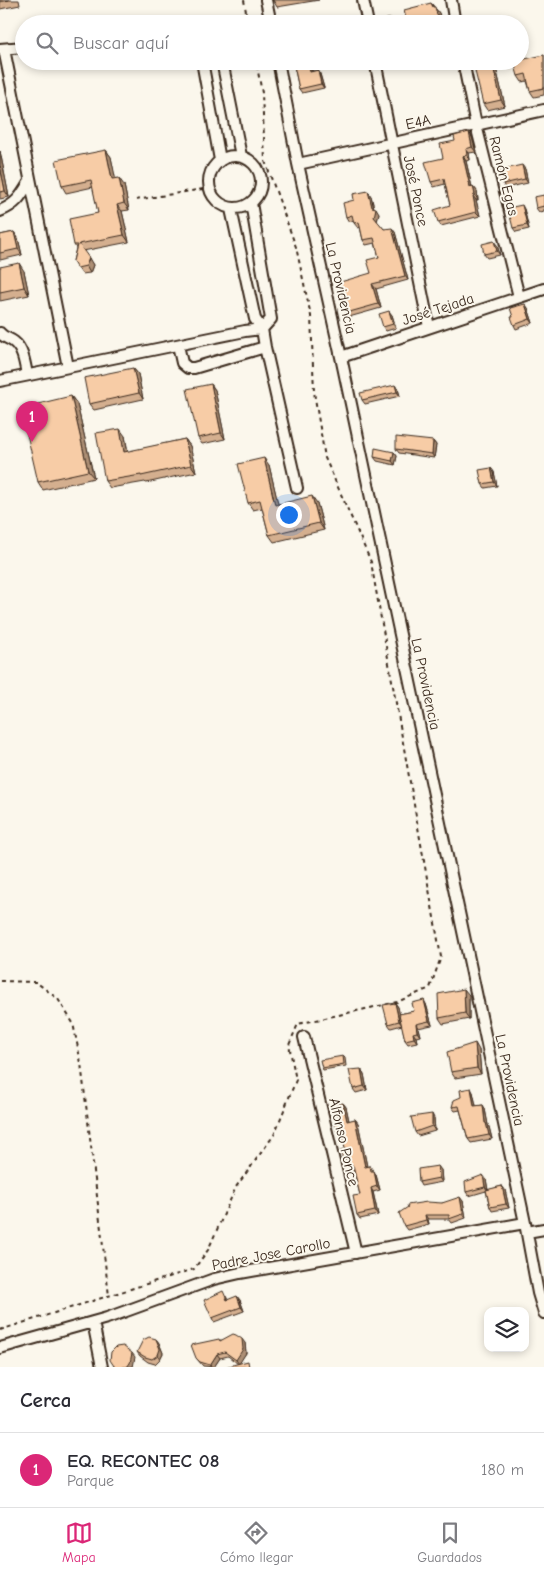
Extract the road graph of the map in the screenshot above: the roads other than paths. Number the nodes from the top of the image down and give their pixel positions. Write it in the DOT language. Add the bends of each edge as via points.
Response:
graph roads {
  1 [pos="266,0"];
  2 [pos="363,0"];
  3 [pos="450,0"];
  4 [pos="269,15"];
  5 [pos="366,15"];
  6 [pos="453,15"];
  7 [pos="15,48"];
  8 [pos="2,49"];
  9 [pos="204,70"];
  10 [pos="224,70"];
  11 [pos="280,70"];
  12 [pos="377,70"];
  13 [pos="465,70"];
  14 [pos="544,110"];
  15 [pos="476,125"];
  16 [pos="391,144"];
  17 [pos="241,156"];
  18 [pos="220,160"];
  19 [pos="298,164"];
  20 [pos="30,181"];
  21 [pos="251,203"];
  22 [pos="231,209"];
  23 [pos="0,211"];
  24 [pos="544,289"];
  25 [pos="519,297"];
  26 [pos="429,327"];
  27 [pos="262,330"];
  28 [pos="0,333"];
  29 [pos="178,345"];
  30 [pos="265,347"];
  31 [pos="341,357"];
  32 [pos="68,367"];
  33 [pos="28,375"];
  34 [pos="0,381"];
  35 [pos="297,488"];
  36 [pos="304,1037"];
  37 [pos="526,1228"];
  38 [pos="544,1229"];
  39 [pos="356,1253"];
  40 [pos="544,1313"];
  41 [pos="93,1322"];
  42 [pos="0,1348"];
  43 [pos="102,1367"];
  1 -- 4 [label="street"];
  2 -- 5 [label="street"];
  3 -- 6 [label="street"];
  7 -- 8 [label="street"];
  8 -- 20 [label="street"];
  9 -- 18 [label="street"];
  10 -- 17 [label="street"];
  11 -- 19 [label="street, La Providencia"];
  12 -- 16 [label="street, José Ponce"];
  13 -- 15 [label="street, Ramón Egas"];
  14 -- 15 [label="street, E4A"];
  15 -- 16 [label="street, E4A"];
  15 -- 25 [label="street, Ramón Egas"];
  16 -- 19 [label="street, E4A"];
  16 -- 26 [label="street, José Ponce"];
  17 -- 18 [label="street"];
  17 -- 21 [label="street" via="250,160 261,177 258,196"];
  18 -- 22 [label="street" via="209,177 209,188 221,205"];
  19 -- 31 [label="street, La Providencia"];
  20 -- 23 [label="street" via="20,198"];
  20 -- 32 [label="street"];
  21 -- 22 [label="street"];
  21 -- 27 [label="street" via="272,319"];
  22 -- 27 [label="street" via="255,319"];
  24 -- 25 [label="street, José Tejada"];
  25 -- 26 [label="street, José Tejada"];
  26 -- 31 [label="street, José Tejada"];
  27 -- 29 [label="street"];
  27 -- 30 [label="street"];
  28 -- 33 [label="street" via="14,341 21,350"];
  29 -- 30 [label="street" via="182,363 188,368"];
  29 -- 32 [label="street"];
  30 -- 35 [label="street"];
  31 -- 37 [label="street, La Providencia"];
  32 -- 33 [label="street"];
  33 -- 34 [label="street"];
  36 -- 39 [label="street, Alfonso Ponce"];
  37 -- 38 [label="street, Padre Jose Carollo"];
  37 -- 39 [label="street, Padre Jose Carollo"];
  37 -- 40 [label="street, La Providencia"];
  39 -- 41 [label="street, Padre Jose Carollo" via="214,1279"];
  41 -- 42 [label="street, Padre Jose Carollo"];
  41 -- 43 [label="street"];
}
